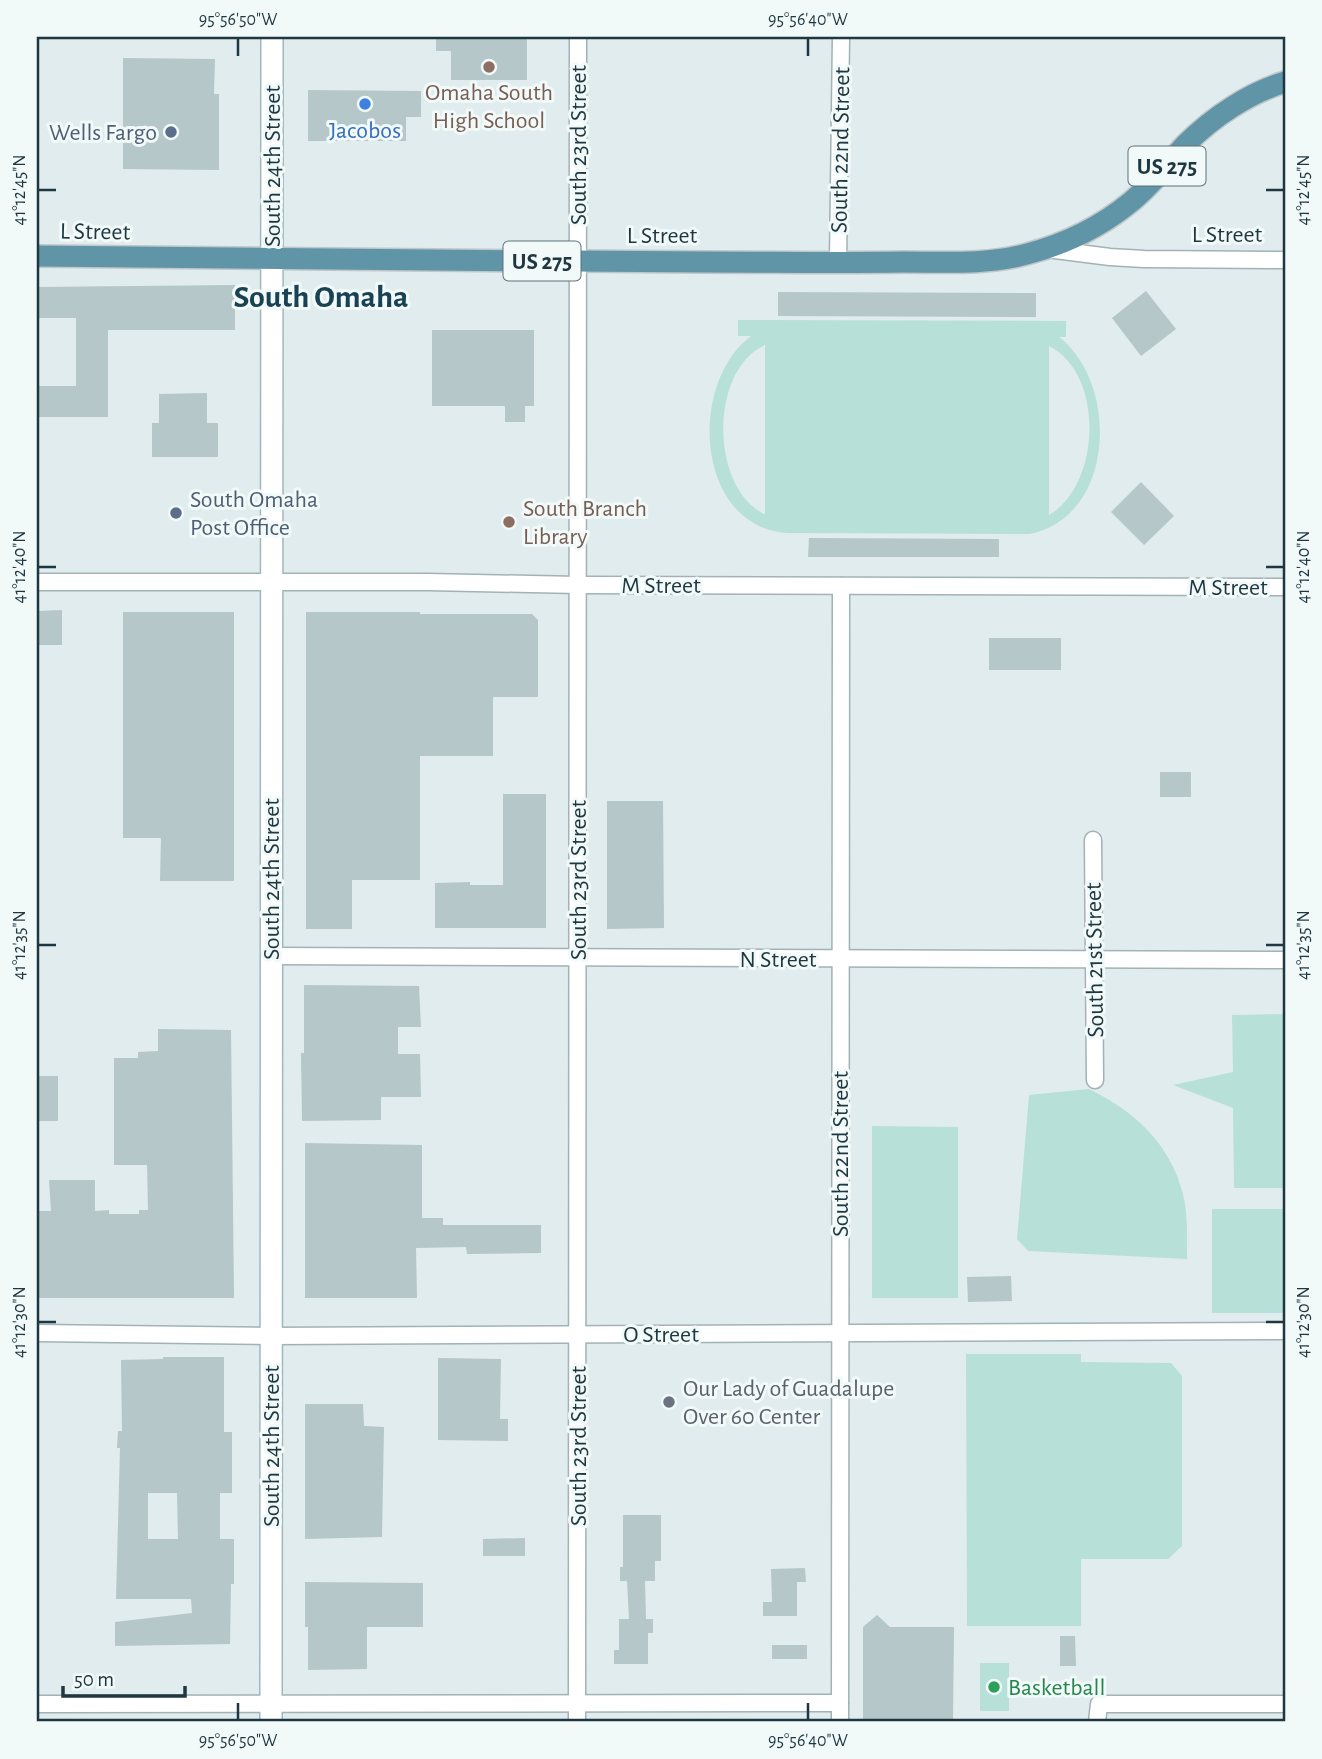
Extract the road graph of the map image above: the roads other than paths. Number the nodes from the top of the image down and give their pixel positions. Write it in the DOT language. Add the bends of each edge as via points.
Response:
graph roads {
  1 [pos="272,37"];
  2 [pos="578,37"];
  3 [pos="841,37"];
  4 [pos="1285,82"];
  5 [pos="1046,249"];
  6 [pos="37,256"];
  7 [pos="273,260"];
  8 [pos="1285,260"];
  9 [pos="578,261"];
  10 [pos="838,263"];
  11 [pos="37,582"];
  12 [pos="271,582"];
  13 [pos="578,585"];
  14 [pos="841,586"];
  15 [pos="1285,587"];
  16 [pos="1093,839"];
  17 [pos="271,956"];
  18 [pos="578,958"];
  19 [pos="839,959"];
  20 [pos="1093,960"];
  21 [pos="1285,960"];
  22 [pos="1095,1080"];
  23 [pos="1285,1331"];
  24 [pos="37,1333"];
  25 [pos="840,1334"];
  26 [pos="578,1335"];
  27 [pos="271,1336"];
  28 [pos="577,1703"];
  29 [pos="839,1703"];
  30 [pos="37,1704"];
  31 [pos="1285,1704"];
  32 [pos="271,1713"];
  33 [pos="577,1722"];
  34 [pos="839,1722"];
  35 [pos="1097,1722"];
  1 -- 7 [label="main road, South 24th Street"];
  2 -- 9 [label="street, South 23rd Street"];
  3 -- 10 [label="street, South 22nd Street"];
  4 -- 5 [label="main road, US 275" via="1229,108 1187,143 1132,201"];
  5 -- 8 [label="street, L Street" via="1144,259"];
  5 -- 10 [label="main road, L Street / US 275" via="972,262"];
  6 -- 7 [label="main road, L Street / US 275"];
  7 -- 9 [label="main road, L Street / US 275"];
  7 -- 12 [label="main road, South 24th Street"];
  9 -- 10 [label="main road, L Street / US 275"];
  9 -- 13 [label="street, South 23rd Street"];
  11 -- 12 [label="street, M Street"];
  12 -- 13 [label="street, M Street"];
  12 -- 17 [label="main road, South 24th Street"];
  13 -- 14 [label="street, M Street"];
  13 -- 18 [label="street, South 23rd Street"];
  14 -- 15 [label="street, M Street"];
  14 -- 19 [label="street, South 22nd Street"];
  16 -- 20 [label="street, South 21st Street"];
  17 -- 18 [label="street, N Street"];
  17 -- 27 [label="main road, South 24th Street"];
  18 -- 19 [label="street, N Street"];
  18 -- 26 [label="street, South 23rd Street"];
  19 -- 20 [label="street, N Street"];
  19 -- 25 [label="street, South 22nd Street"];
  20 -- 21 [label="street, N Street"];
  20 -- 22 [label="street, South 21st Street"];
  23 -- 25 [label="street, O Street"];
  24 -- 27 [label="street, O Street"];
  25 -- 26 [label="street, O Street"];
  25 -- 29 [label="street, South 22nd Street"];
  26 -- 27 [label="street, O Street"];
  26 -- 28 [label="street, South 23rd Street"];
  27 -- 32 [label="main road, South 24th Street"];
  28 -- 29 [label="street"];
  28 -- 32 [label="street"];
  28 -- 33 [label="street, South 23rd Street"];
  29 -- 34 [label="street, South 22nd Street"];
  30 -- 32 [label="street"];
  31 -- 35 [label="street" via="1098,1704"];
}
